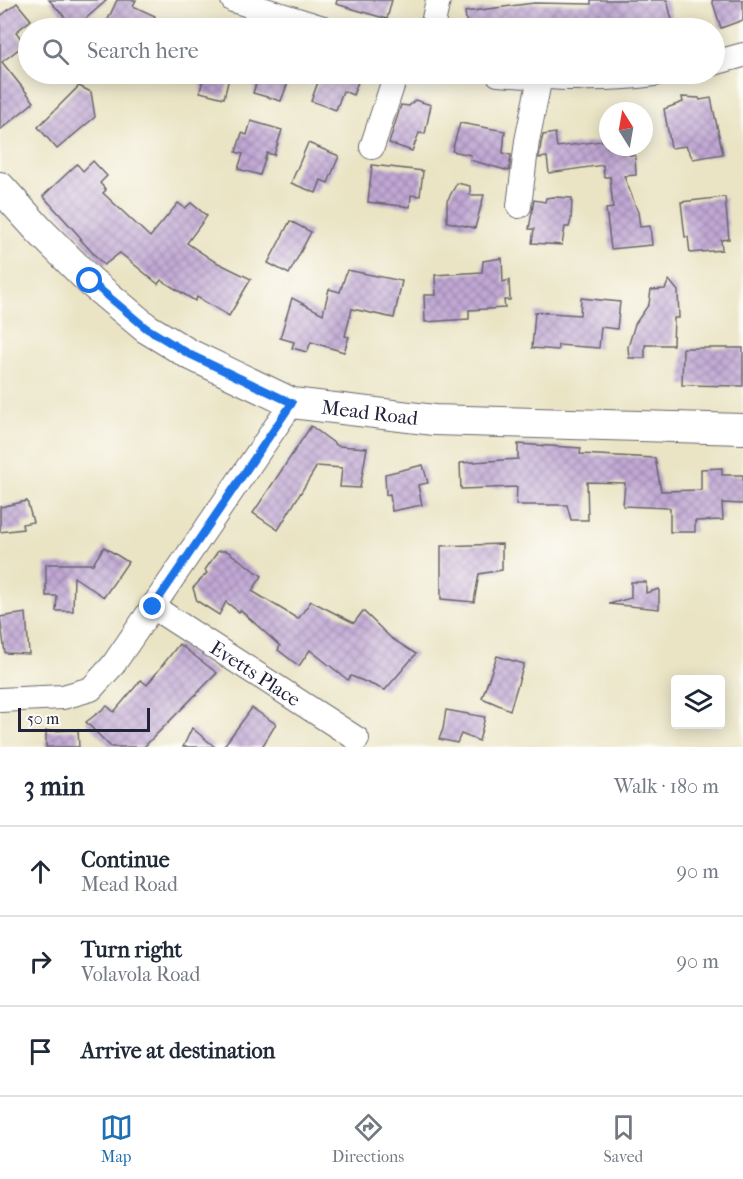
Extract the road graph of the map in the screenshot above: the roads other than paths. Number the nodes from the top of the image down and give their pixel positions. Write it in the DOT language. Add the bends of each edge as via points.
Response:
graph roads {
  1 [pos="233,0"];
  2 [pos="438,0"];
  3 [pos="291,18"];
  4 [pos="434,18"];
  5 [pos="743,55"];
  6 [pos="725,60"];
  7 [pos="393,84"];
  8 [pos="538,84"];
  9 [pos="372,147"];
  10 [pos="0,187"];
  11 [pos="519,206"];
  12 [pos="292,403"];
  13 [pos="743,429"];
  14 [pos="153,607"];
  15 [pos="0,700"];
  16 [pos="357,739"];
  1 -- 3 [label="street"];
  2 -- 4 [label="street"];
  5 -- 6 [label="street"];
  7 -- 9 [label="street"];
  8 -- 11 [label="street" via="526,141"];
  10 -- 12 [label="main road, Mead Road" via="90,281 146,328 189,354"];
  12 -- 13 [label="main road, Mead Road" via="434,420"];
  12 -- 14 [label="street"];
  14 -- 15 [label="street" via="113,665 91,689 63,697"];
  14 -- 16 [label="street, Evetts Place"];
}
